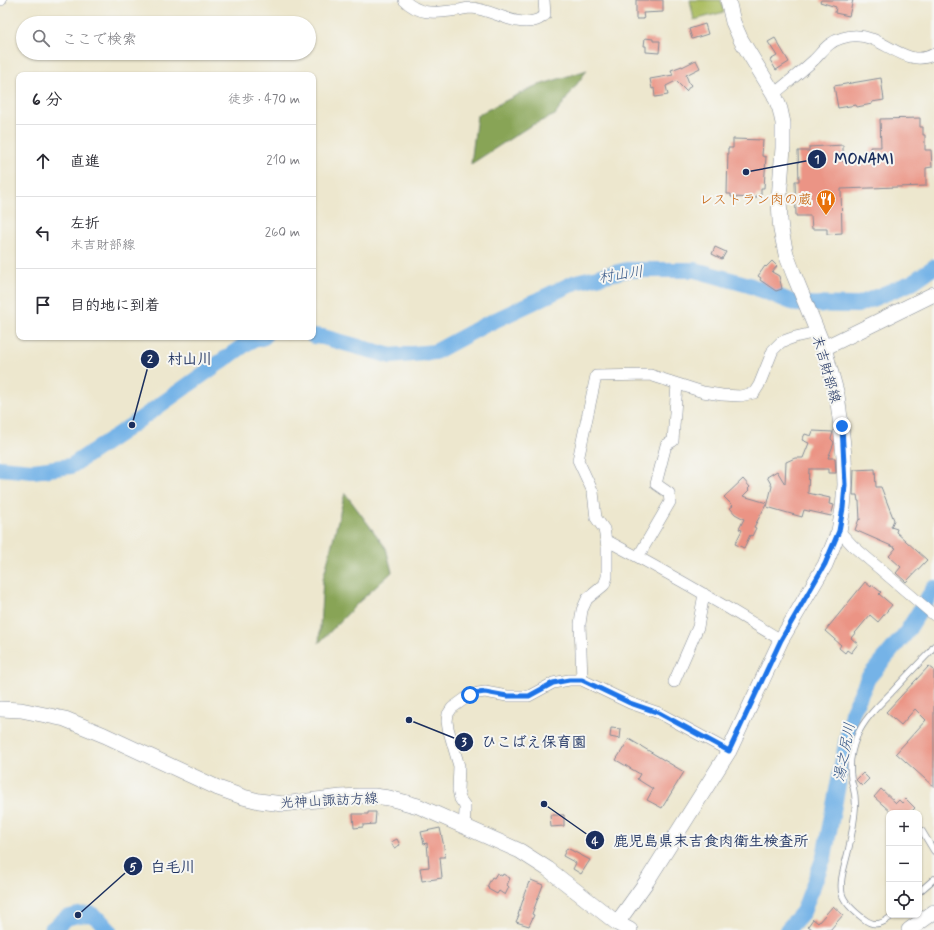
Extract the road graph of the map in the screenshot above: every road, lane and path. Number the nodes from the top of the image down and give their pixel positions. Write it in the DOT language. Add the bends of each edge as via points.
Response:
graph roads {
  1 [pos="404,0"];
  2 [pos="544,0"];
  3 [pos="728,0"];
  4 [pos="934,54"];
  5 [pos="774,94"];
  6 [pos="934,294"];
  7 [pos="817,332"];
  8 [pos="824,348"];
  9 [pos="677,384"];
  10 [pos="839,531"];
  11 [pos="606,540"];
  12 [pos="638,557"];
  13 [pos="704,594"];
  14 [pos="934,614"];
  15 [pos="781,640"];
  16 [pos="934,646"];
  17 [pos="582,680"];
  18 [pos="674,682"];
  19 [pos="0,709"];
  20 [pos="729,751"];
  21 [pos="464,826"];
  22 [pos="922,831"];
  23 [pos="934,851"];
  24 [pos="934,878"];
  25 [pos="922,889"];
  26 [pos="934,912"];
  27 [pos="890,918"];
  28 [pos="619,928"];
  29 [pos="909,930"];
  1 -- 2 [label="street" via="422,11 433,13 470,8 519,22 537,20 545,15"];
  3 -- 5 [label="main road, 末吉財部線" via="733,22 741,40"];
  4 -- 5 [label="street" via="921,58 910,57 872,39 858,35 842,37 831,42"];
  5 -- 7 [label="main road, 末吉財部線" via="783,122 779,200 786,254"];
  6 -- 8 [label="main road"];
  7 -- 8 [label="main road, 末吉財部線"];
  7 -- 9 [label="street" via="781,342 773,350 754,394 722,395"];
  8 -- 10 [label="main road, 末吉財部線" via="837,395 842,426 845,485"];
  9 -- 11 [label="street" via="650,375 596,376 578,460 593,492 596,518 604,529"];
  9 -- 12 [label="street" via="673,441 666,445 656,484 669,493 670,502"];
  10 -- 14 [label="street"];
  10 -- 15 [label="main road, 末吉財部線" via="825,564"];
  11 -- 12 [label="street"];
  11 -- 17 [label="street" via="604,585 587,599 582,610"];
  12 -- 13 [label="street"];
  13 -- 15 [label="street"];
  13 -- 18 [label="street" via="698,627"];
  15 -- 20 [label="main road, 末吉財部線"];
  16 -- 27 [label="lane" via="863,725 857,736 850,766 855,809 841,882 842,895 854,910 870,923 881,923"];
  17 -- 20 [label="street" via="630,703 659,713"];
  17 -- 21 [label="street" via="553,683 529,696 478,693 470,695 452,708 447,720 459,766 458,790 465,806"];
  19 -- 21 [label="main road, 光神山諏訪方線" via="21,710 65,719 243,797 282,804 347,796 374,796 418,806"];
  20 -- 28 [label="main road, 末吉財部線"];
  21 -- 28 [label="main road, 光神山諏訪方線" via="520,851 548,869"];
  22 -- 23 [label="lane"];
  24 -- 25 [label="lane"];
  26 -- 29 [label="main road"];
}
